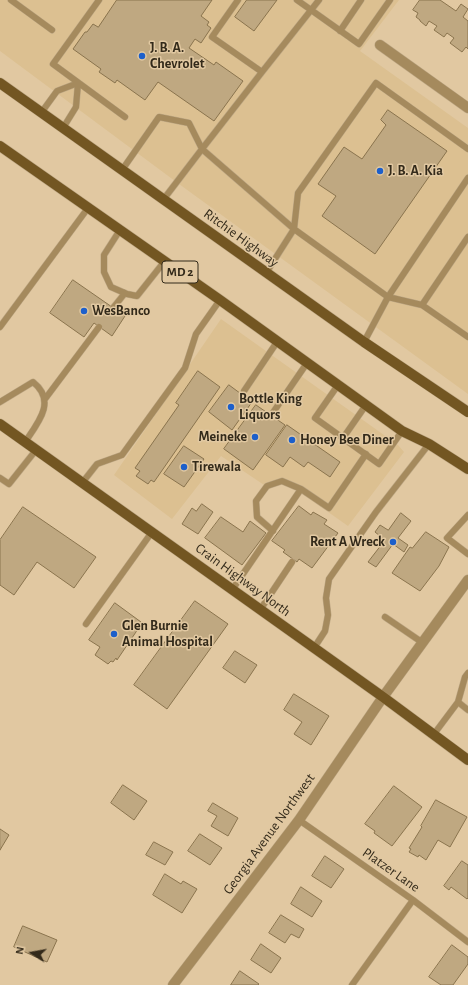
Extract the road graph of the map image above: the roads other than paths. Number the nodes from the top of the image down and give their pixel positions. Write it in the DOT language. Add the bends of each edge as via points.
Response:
graph roads {
  1 [pos="11,0"];
  2 [pos="100,0"];
  3 [pos="238,0"];
  4 [pos="296,0"];
  5 [pos="319,0"];
  6 [pos="361,0"];
  7 [pos="390,0"];
  8 [pos="312,11"];
  9 [pos="52,30"];
  10 [pos="340,31"];
  11 [pos="380,45"];
  12 [pos="262,72"];
  13 [pos="0,83"];
  14 [pos="78,83"];
  15 [pos="468,108"];
  16 [pos="41,112"];
  17 [pos="125,117"];
  18 [pos="63,128"];
  19 [pos="0,146"];
  20 [pos="202,149"];
  21 [pos="468,149"];
  22 [pos="122,170"];
  23 [pos="468,178"];
  24 [pos="163,200"];
  25 [pos="88,208"];
  26 [pos="294,229"];
  27 [pos="120,230"];
  28 [pos="468,237"];
  29 [pos="164,262"];
  30 [pos="266,273"];
  31 [pos="125,293"];
  32 [pos="388,297"];
  33 [pos="220,300"];
  34 [pos="422,305"];
  35 [pos="114,308"];
  36 [pos="0,327"];
  37 [pos="99,327"];
  38 [pos="468,338"];
  39 [pos="277,342"];
  40 [pos="364,342"];
  41 [pos="307,363"];
  42 [pos="338,385"];
  43 [pos="244,391"];
  44 [pos="45,399"];
  45 [pos="0,402"];
  46 [pos="366,405"];
  47 [pos="468,412"];
  48 [pos="272,414"];
  49 [pos="0,424"];
  50 [pos="402,431"];
  51 [pos="342,438"];
  52 [pos="25,442"];
  53 [pos="429,444"];
  54 [pos="36,450"];
  55 [pos="366,454"];
  56 [pos="468,469"];
  57 [pos="0,478"];
  58 [pos="82,483"];
  59 [pos="301,488"];
  60 [pos="468,515"];
  61 [pos="273,531"];
  62 [pos="152,532"];
  63 [pos="468,554"];
  64 [pos="292,562"];
  65 [pos="468,580"];
  66 [pos="232,590"];
  67 [pos="260,610"];
  68 [pos="385,617"];
  69 [pos="86,624"];
  70 [pos="422,643"];
  71 [pos="314,648"];
  72 [pos="468,673"];
  73 [pos="383,698"];
  74 [pos="458,702"];
  75 [pos="468,710"];
  76 [pos="434,734"];
  77 [pos="468,760"];
  78 [pos="299,820"];
  79 [pos="413,900"];
  80 [pos="468,942"];
  81 [pos="173,985"];
  82 [pos="352,985"];
  1 -- 9 [label="lane"];
  2 -- 14 [label="lane" via="53,64"];
  3 -- 12 [label="lane" via="212,37"];
  4 -- 8 [label="lane"];
  5 -- 8 [label="lane"];
  6 -- 10 [label="lane"];
  7 -- 10 [label="lane" via="359,44"];
  8 -- 10 [label="lane"];
  8 -- 12 [label="lane"];
  11 -- 15 [label="street"];
  12 -- 20 [label="lane"];
  13 -- 16 [label="main road, Ritchie Highway"];
  14 -- 16 [label="lane" via="57,91"];
  14 -- 17 [label="lane"];
  14 -- 18 [label="lane" via="76,107"];
  16 -- 18 [label="main road, Ritchie Highway"];
  18 -- 22 [label="main road, Ritchie Highway"];
  19 -- 25 [label="main road, MD 2"];
  20 -- 22 [label="lane" via="188,123 159,117"];
  20 -- 24 [label="lane"];
  20 -- 26 [label="lane"];
  21 -- 26 [label="lane" via="376,83 298,194"];
  22 -- 24 [label="main road, Ritchie Highway"];
  23 -- 32 [label="lane"];
  24 -- 30 [label="main road, Ritchie Highway"];
  25 -- 27 [label="main road, MD 2"];
  25 -- 36 [label="lane"];
  26 -- 30 [label="lane"];
  26 -- 32 [label="lane"];
  27 -- 29 [label="main road, MD 2"];
  27 -- 31 [label="lane" via="104,255 104,272 111,287"];
  28 -- 34 [label="lane"];
  29 -- 31 [label="lane" via="137,296"];
  29 -- 33 [label="main road, MD 2"];
  30 -- 40 [label="main road, Ritchie Highway"];
  31 -- 35 [label="lane"];
  32 -- 34 [label="lane"];
  32 -- 40 [label="lane"];
  33 -- 39 [label="main road, MD 2"];
  33 -- 58 [label="lane" via="196,334 185,368 122,455 97,464"];
  34 -- 38 [label="lane"];
  37 -- 44 [label="lane"];
  39 -- 41 [label="main road, MD 2"];
  39 -- 43 [label="lane"];
  40 -- 47 [label="main road, Ritchie Highway"];
  41 -- 42 [label="main road, MD 2"];
  41 -- 48 [label="lane"];
  42 -- 46 [label="main road, MD 2"];
  42 -- 51 [label="lane" via="315,418"];
  44 -- 45 [label="lane" via="40,388 33,382"];
  44 -- 52 [label="lane" via="42,417"];
  46 -- 50 [label="main road, MD 2"];
  46 -- 51 [label="lane"];
  49 -- 52 [label="main road, Crain Highway North"];
  50 -- 53 [label="main road, MD 2"];
  50 -- 55 [label="lane" via="379,464"];
  51 -- 55 [label="lane"];
  52 -- 54 [label="main road, Crain Highway North"];
  53 -- 56 [label="main road, MD 2"];
  53 -- 71 [label="lane" via="376,512 329,579 325,631"];
  54 -- 57 [label="lane" via="9,484"];
  54 -- 58 [label="main road, Crain Highway North"];
  55 -- 59 [label="lane" via="329,508"];
  58 -- 62 [label="main road, Crain Highway North"];
  59 -- 61 [label="lane"];
  59 -- 61 [label="lane" via="282,481 267,486 256,501 257,517"];
  60 -- 63 [label="lane" via="447,538"];
  61 -- 66 [label="lane"];
  62 -- 66 [label="main road, Crain Highway North"];
  62 -- 69 [label="lane"];
  64 -- 67 [label="lane"];
  65 -- 70 [label="street, Georgia Avenue Northwest"];
  66 -- 67 [label="main road, Crain Highway North"];
  67 -- 71 [label="main road, Crain Highway North"];
  68 -- 70 [label="lane"];
  70 -- 73 [label="street, Georgia Avenue Northwest"];
  71 -- 73 [label="main road, Crain Highway North"];
  72 -- 74 [label="lane"];
  73 -- 76 [label="main road, Crain Highway North"];
  73 -- 78 [label="street, Georgia Avenue Northwest"];
  74 -- 75 [label="lane"];
  74 -- 76 [label="lane"];
  76 -- 77 [label="main road, Crain Highway North"];
  78 -- 79 [label="lane, Platzer Lane"];
  78 -- 81 [label="street, Georgia Avenue Northwest"];
  79 -- 80 [label="lane, Platzer Lane"];
  79 -- 82 [label="lane"];
}
